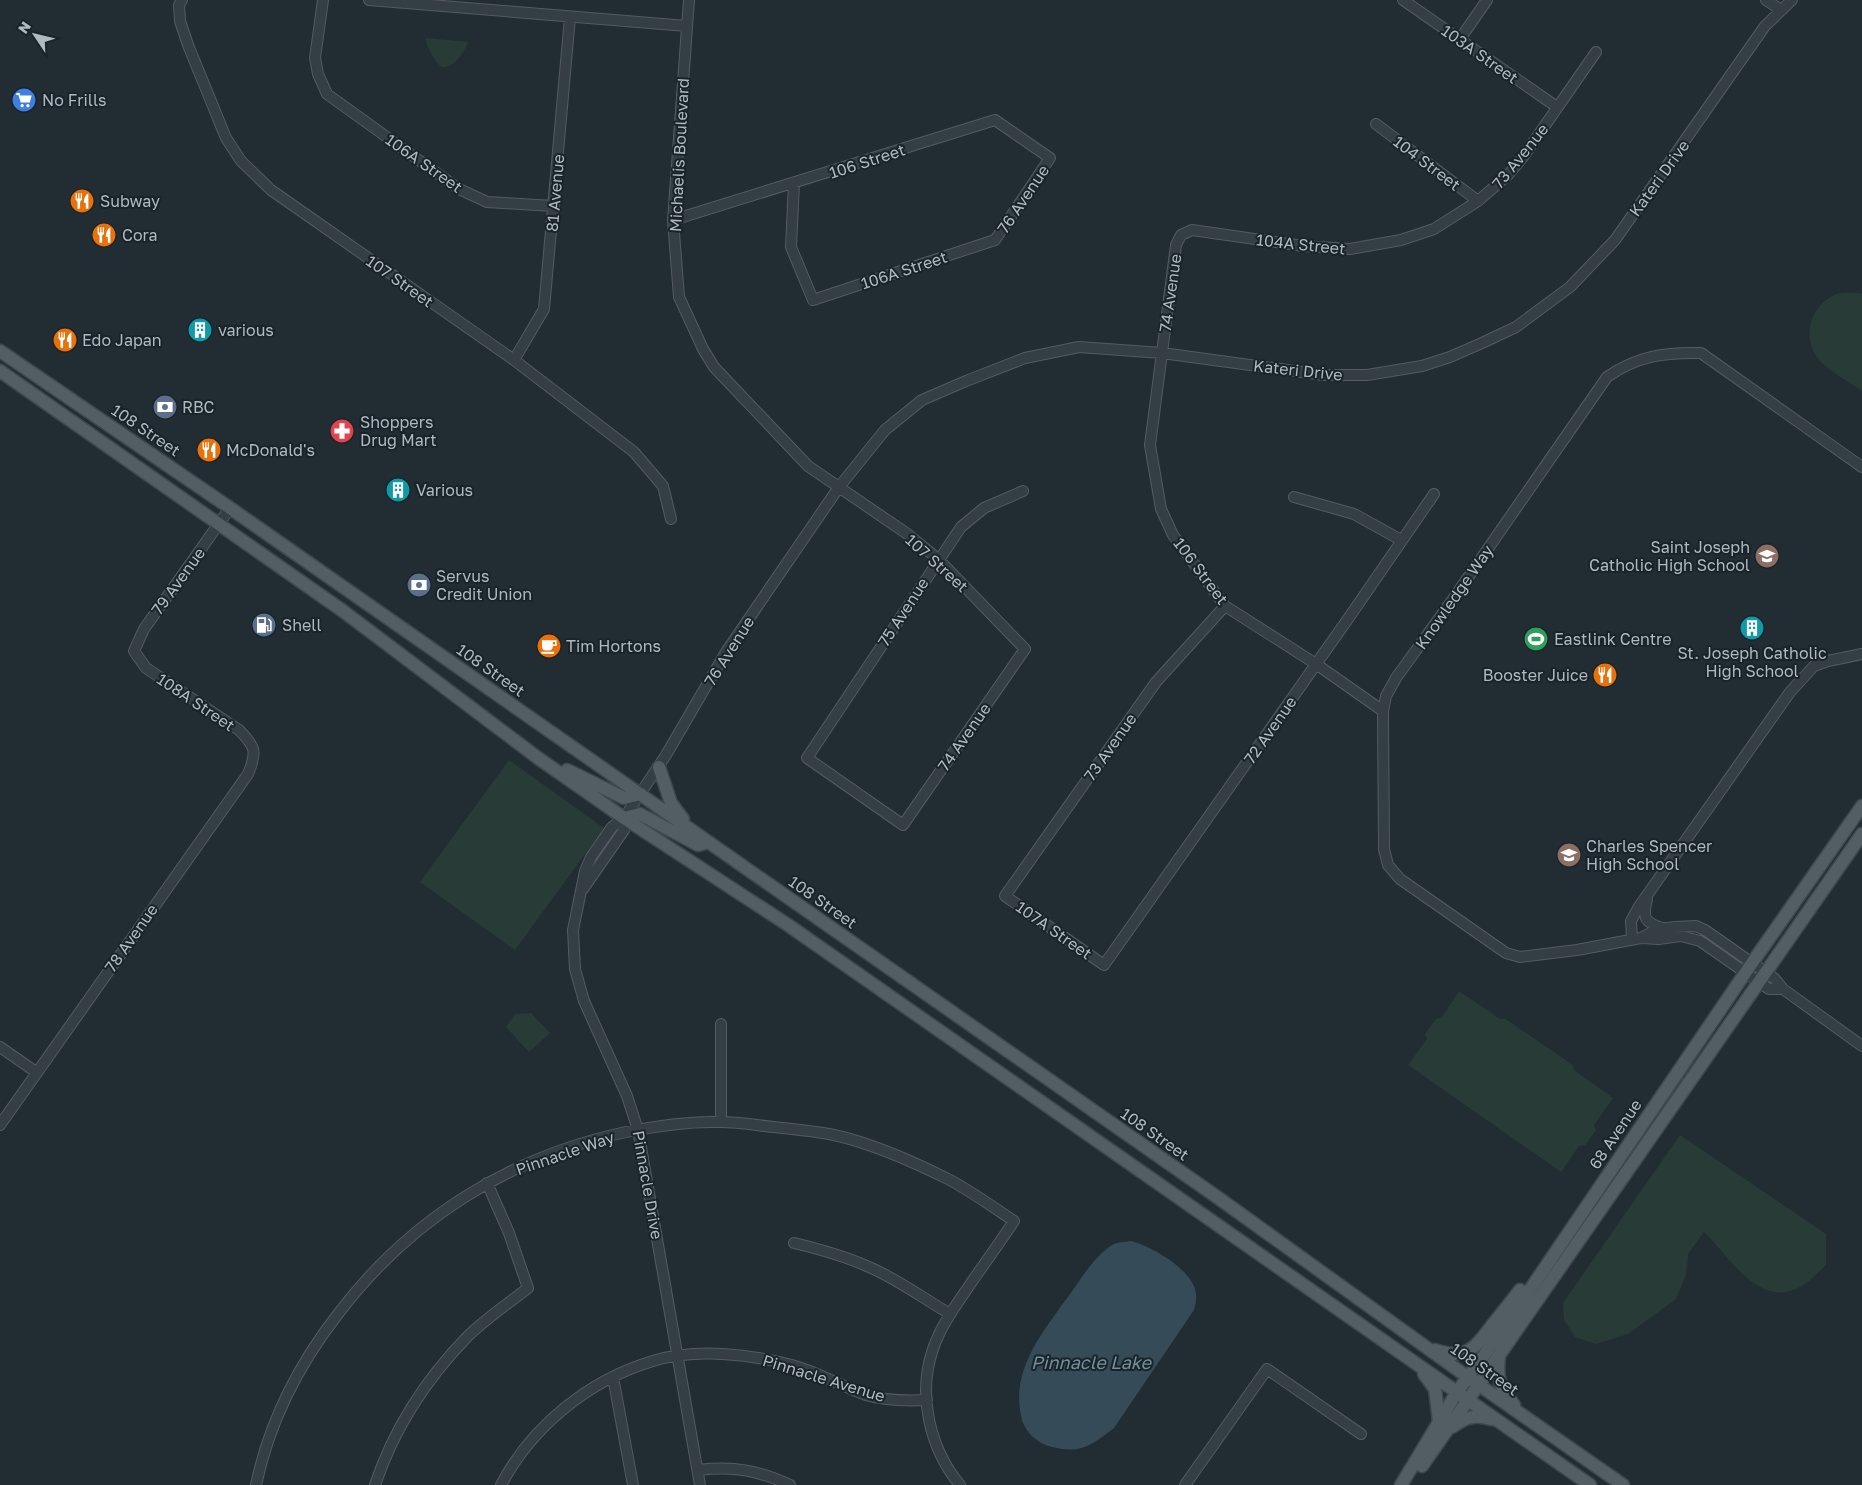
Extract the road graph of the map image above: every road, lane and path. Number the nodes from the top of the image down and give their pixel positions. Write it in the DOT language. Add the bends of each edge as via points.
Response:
graph roads {
  1 [pos="323,0"];
  2 [pos="369,0"];
  3 [pos="689,0"];
  4 [pos="1403,0"];
  5 [pos="1487,0"];
  6 [pos="1766,0"];
  7 [pos="1792,0"];
  8 [pos="180,3"];
  9 [pos="1780,10"];
  10 [pos="570,17"];
  11 [pos="687,26"];
  12 [pos="1460,40"];
  13 [pos="1596,52"];
  14 [pos="1558,107"];
  15 [pos="1376,124"];
  16 [pos="1050,158"];
  17 [pos="794,183"];
  18 [pos="1478,201"];
  19 [pos="554,206"];
  20 [pos="673,220"];
  21 [pos="1420,234"];
  22 [pos="1181,236"];
  23 [pos="995,240"];
  24 [pos="0,351"];
  25 [pos="1162,353"];
  26 [pos="514,360"];
  27 [pos="0,371"];
  28 [pos="1862,467"];
  29 [pos="839,488"];
  30 [pos="1023,491"];
  31 [pos="1434,494"];
  32 [pos="1294,497"];
  33 [pos="230,508"];
  34 [pos="671,519"];
  35 [pos="219,525"];
  36 [pos="1401,540"];
  37 [pos="938,559"];
  38 [pos="1224,606"];
  39 [pos="1026,649"];
  40 [pos="1862,654"];
  41 [pos="138,656"];
  42 [pos="1316,664"];
  43 [pos="1383,711"];
  44 [pos="517,741"];
  45 [pos="253,749"];
  46 [pos="658,767"];
  47 [pos="640,794"];
  48 [pos="1862,806"];
  49 [pos="624,818"];
  50 [pos="902,825"];
  51 [pos="1862,834"];
  52 [pos="709,842"];
  53 [pos="1648,893"];
  54 [pos="1005,896"];
  55 [pos="1664,929"];
  56 [pos="1636,938"];
  57 [pos="1104,965"];
  58 [pos="1749,968"];
  59 [pos="1762,977"];
  60 [pos="722,1024"];
  61 [pos="1862,1046"];
  62 [pos="0,1047"];
  63 [pos="36,1072"];
  64 [pos="721,1122"];
  65 [pos="0,1125"];
  66 [pos="638,1130"];
  67 [pos="487,1183"];
  68 [pos="1568,1232"];
  69 [pos="794,1243"];
  70 [pos="950,1314"];
  71 [pos="1424,1345"];
  72 [pos="1500,1355"];
  73 [pos="678,1356"];
  74 [pos="1412,1361"];
  75 [pos="613,1377"];
  76 [pos="1474,1381"];
  77 [pos="1463,1396"];
  78 [pos="927,1400"];
  79 [pos="1522,1415"];
  80 [pos="1498,1421"];
  81 [pos="1442,1426"];
  82 [pos="1361,1434"];
  83 [pos="698,1470"];
  84 [pos="256,1485"];
  85 [pos="375,1485"];
  86 [pos="501,1485"];
  87 [pos="633,1485"];
  88 [pos="700,1485"];
  89 [pos="790,1485"];
  90 [pos="960,1485"];
  91 [pos="1185,1485"];
  92 [pos="1401,1485"];
  93 [pos="1409,1485"];
  94 [pos="1590,1485"];
  95 [pos="1623,1485"];
  1 -- 19 [label="street, 106A Street" via="315,58 327,94 459,189 487,202"];
  2 -- 10 [label="street"];
  3 -- 11 [label="street, Michaelis Boulevard"];
  4 -- 12 [label="street, 103A Street"];
  5 -- 12 [label="street"];
  6 -- 9 [label="street"];
  7 -- 9 [label="street, Kateri Drive"];
  8 -- 26 [label="street, 107 Street" via="180,21 188,45 226,138 241,161 271,190"];
  9 -- 25 [label="street, Kateri Drive" via="1615,240 1570,288 1516,327 1450,357 1422,366 1367,375 1324,375"];
  10 -- 11 [label="street"];
  10 -- 19 [label="street, 81 Avenue"];
  11 -- 20 [label="street, Michaelis Boulevard"];
  12 -- 14 [label="street, 103A Street"];
  13 -- 14 [label="street, 73 Avenue"];
  14 -- 18 [label="street, 73 Avenue" via="1512,170"];
  15 -- 18 [label="street, 104 Street"];
  16 -- 17 [label="street, 106 Street" via="996,120"];
  16 -- 23 [label="street, 76 Avenue"];
  17 -- 20 [label="street, 106 Street"];
  17 -- 23 [label="street, 106A Street" via="791,247 812,300"];
  18 -- 21 [label="street, 73 Avenue" via="1447,222"];
  19 -- 26 [label="street, 81 Avenue" via="544,309"];
  20 -- 29 [label="street, Michaelis Boulevard" via="679,297 714,367 808,466"];
  21 -- 22 [label="street, 104A Street" via="1350,249 1303,246 1192,230"];
  22 -- 25 [label="street, 74 Avenue" via="1176,245"];
  24 -- 33 [label="main road, 108 Street"];
  25 -- 29 [label="street, Kateri Drive" via="1079,347 1025,358 966,380 922,400 885,430"];
  25 -- 38 [label="street, 106 Street" via="1150,445 1162,509 1173,535"];
  26 -- 34 [label="street, 107 Street" via="634,452 663,486"];
  27 -- 35 [label="main road"];
  28 -- 43 [label="street, Knowledge Way" via="1701,353 1653,355 1620,367 1606,376 1396,678 1386,696"];
  29 -- 37 [label="street, 107 Street"];
  29 -- 46 [label="street, 76 Avenue" via="726,652"];
  30 -- 37 [label="street, 75 Avenue" via="984,508 961,527"];
  31 -- 36 [label="street, 72 Avenue"];
  32 -- 36 [label="street" via="1354,514"];
  33 -- 35 [label="street, 79 Avenue"];
  33 -- 47 [label="main road, 108 Street"];
  35 -- 41 [label="street, 79 Avenue" via="144,629 134,651"];
  35 -- 44 [label="main road" via="343,611"];
  36 -- 42 [label="street, 72 Avenue"];
  37 -- 39 [label="street, 107 Street"];
  37 -- 50 [label="street, 75 Avenue" via="807,758"];
  38 -- 42 [label="street, 106 Street"];
  38 -- 54 [label="street, 73 Avenue" via="1156,682"];
  39 -- 50 [label="street, 74 Avenue"];
  40 -- 53 [label="street" via="1828,661 1805,673"];
  41 -- 45 [label="street, 108A Street" via="146,668 239,730 252,743"];
  42 -- 43 [label="street, 106 Street"];
  42 -- 57 [label="street, 72 Avenue"];
  43 -- 56 [label="street, Knowledge Way" via="1384,850 1388,865 1400,879 1506,953 1520,957"];
  44 -- 47 [label="main road" via="624,798"];
  44 -- 49 [label="main road"];
  45 -- 63 [label="street, 78 Avenue" via="255,757 248,774"];
  46 -- 47 [label="street, 76 Avenue"];
  46 -- 52 [label="main road" via="679,816"];
  47 -- 49 [label="street, 76 Avenue"];
  47 -- 52 [label="main road, 108 Street"];
  48 -- 58 [label="main road, 68 Avenue"];
  49 -- 52 [label="main road" via="640,814 698,845"];
  49 -- 66 [label="street, Pinnacle Drive" via="624,830 580,894 573,930 574,957 578,984 590,1017 627,1096"];
  49 -- 74 [label="main road" via="788,925"];
  51 -- 59 [label="main road, 68 Avenue"];
  52 -- 71 [label="main road, 108 Street"];
  53 -- 55 [label="street" via="1644,911 1647,921"];
  53 -- 56 [label="street" via="1632,921"];
  54 -- 57 [label="street, 107A Street"];
  55 -- 56 [label="street, Knowledge Way"];
  55 -- 58 [label="street, Knowledge Way" via="1696,926 1705,930"];
  56 -- 58 [label="street, Knowledge Way" via="1690,937"];
  58 -- 59 [label="street, Knowledge Way"];
  58 -- 68 [label="main road, 68 Avenue"];
  59 -- 61 [label="street" via="1769,989 1783,989"];
  59 -- 72 [label="main road, 68 Avenue"];
  60 -- 64 [label="street"];
  62 -- 63 [label="street"];
  63 -- 65 [label="street, 78 Avenue"];
  64 -- 66 [label="street, Pinnacle Way"];
  64 -- 70 [label="street, Pinnacle Way" via="835,1135 889,1153 950,1180 1014,1221"];
  66 -- 67 [label="street, Pinnacle Way" via="588,1141 547,1155"];
  66 -- 73 [label="street, Pinnacle Drive"];
  67 -- 84 [label="street, Pinnacle Way" via="452,1204 408,1238 366,1279 335,1318 311,1352 278,1415"];
  67 -- 85 [label="street" via="528,1288 469,1335 418,1395 399,1427"];
  68 -- 71 [label="main road" via="1475,1348 1448,1354"];
  68 -- 76 [label="main road, 68 Avenue"];
  69 -- 70 [label="street" via="869,1267"];
  70 -- 78 [label="street" via="933,1349 927,1378"];
  71 -- 76 [label="main road, 108 Street"];
  72 -- 76 [label="main road, 68 Avenue"];
  72 -- 79 [label="main road" via="1498,1378"];
  73 -- 75 [label="street, Pinnacle Avenue" via="653,1361"];
  73 -- 78 [label="street, Pinnacle Avenue" via="724,1354 759,1357 794,1366 868,1395 903,1401"];
  73 -- 83 [label="street, Pinnacle Drive"];
  74 -- 77 [label="main road"];
  74 -- 81 [label="main road" via="1435,1389"];
  75 -- 86 [label="street, Pinnacle Avenue" via="552,1418 526,1447"];
  75 -- 87 [label="street"];
  76 -- 77 [label="main road, 68 Avenue"];
  76 -- 79 [label="main road, 108 Street"];
  77 -- 80 [label="main road"];
  77 -- 81 [label="main road, 68 Avenue"];
  78 -- 90 [label="street" via="931,1430 940,1453"];
  79 -- 95 [label="main road, 108 Street"];
  80 -- 81 [label="main road" via="1474,1416"];
  80 -- 94 [label="main road"];
  81 -- 92 [label="main road, 68 Avenue"];
  81 -- 93 [label="main road, 68 Avenue"];
  82 -- 91 [label="street" via="1267,1369"];
  83 -- 88 [label="street, Pinnacle Drive"];
  83 -- 89 [label="street" via="750,1470"];
}
